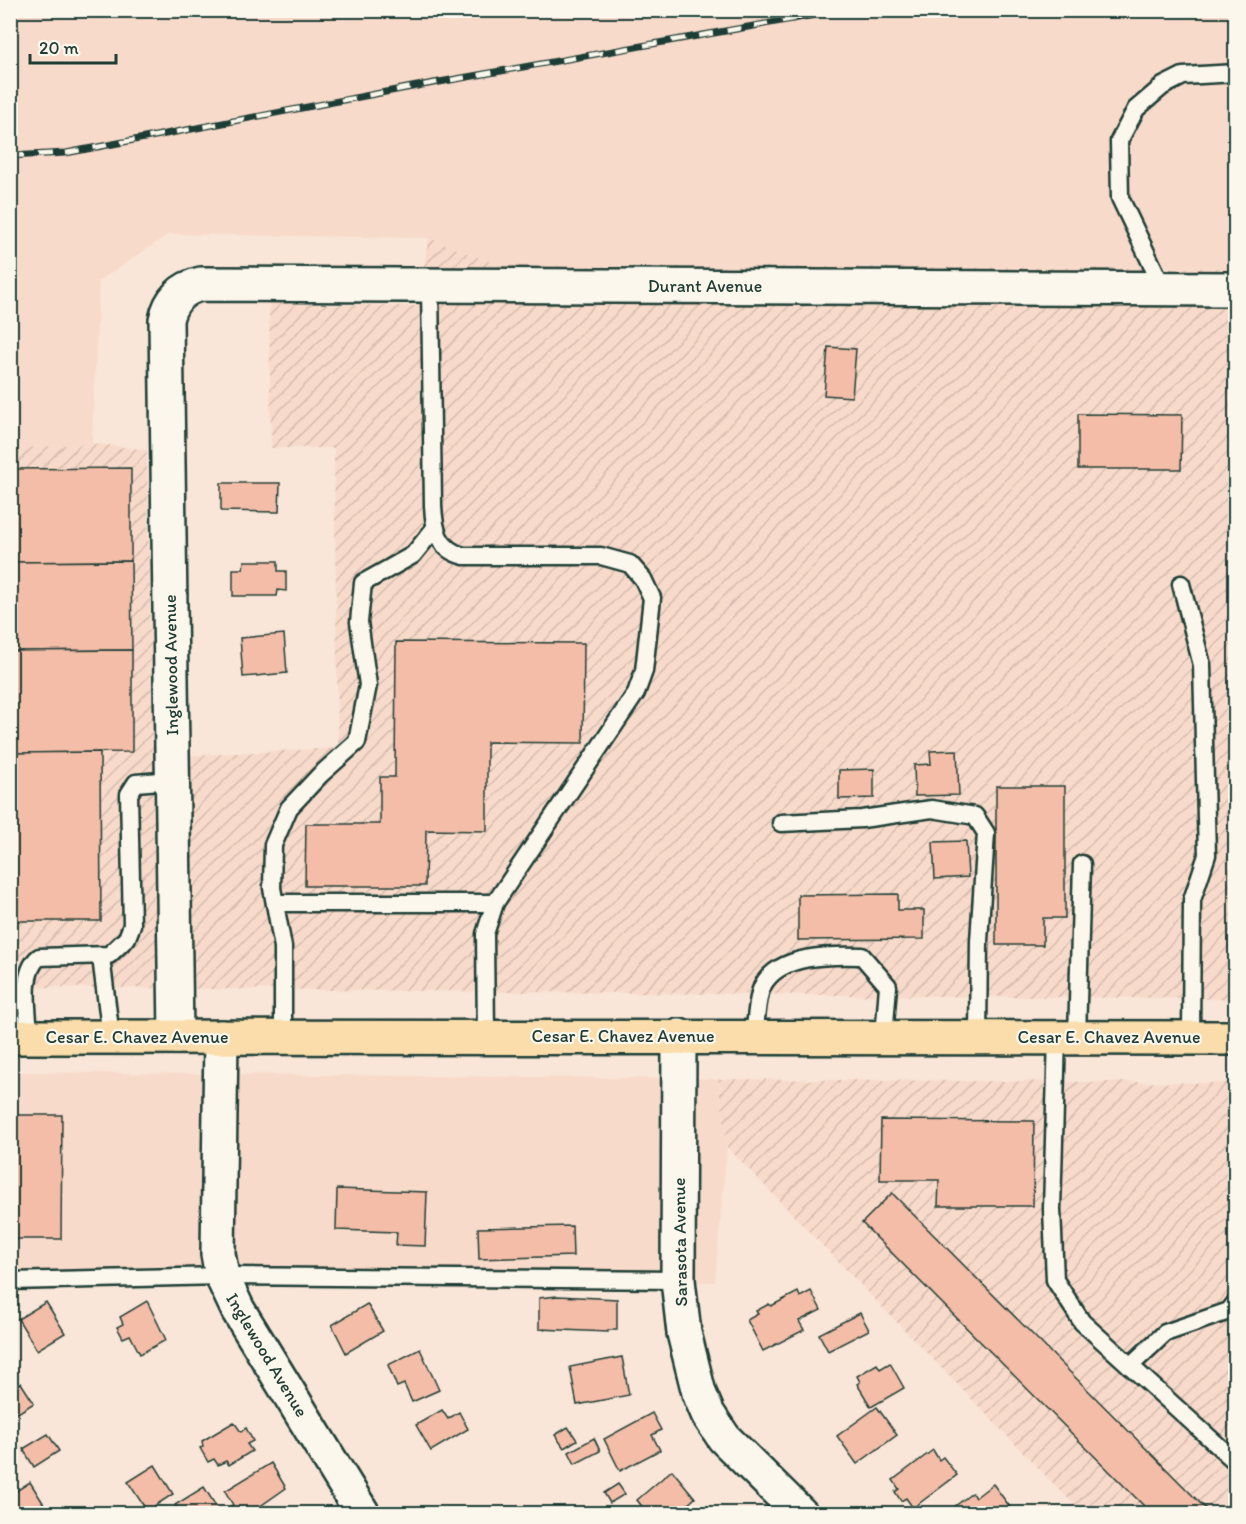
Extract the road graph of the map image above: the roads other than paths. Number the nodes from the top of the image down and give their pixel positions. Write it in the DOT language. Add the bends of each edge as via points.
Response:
graph roads {
  1 [pos="1236,73"];
  2 [pos="430,285"];
  3 [pos="1163,288"];
  4 [pos="1236,289"];
  5 [pos="177,296"];
  6 [pos="434,529"];
  7 [pos="1181,584"];
  8 [pos="172,780"];
  9 [pos="781,823"];
  10 [pos="1082,864"];
  11 [pos="275,903"];
  12 [pos="495,903"];
  13 [pos="101,957"];
  14 [pos="679,1036"];
  15 [pos="754,1036"];
  16 [pos="20,1037"];
  17 [pos="111,1037"];
  18 [pos="176,1037"];
  19 [pos="221,1037"];
  20 [pos="283,1037"];
  21 [pos="486,1037"];
  22 [pos="884,1037"];
  23 [pos="978,1037"];
  24 [pos="1067,1037"];
  25 [pos="1191,1037"];
  26 [pos="1236,1038"];
  27 [pos="222,1276"];
  28 [pos="678,1280"];
  29 [pos="10,1281"];
  30 [pos="1236,1302"];
  31 [pos="1130,1366"];
  32 [pos="1236,1462"];
  33 [pos="363,1514"];
  34 [pos="801,1514"];
  1 -- 3 [label="lane" via="1183,76 1163,86 1136,109 1119,141 1120,198"];
  2 -- 3 [label="street, Durant Avenue"];
  2 -- 5 [label="street, Durant Avenue" via="201,284"];
  2 -- 6 [label="lane"];
  3 -- 4 [label="street, Durant Avenue"];
  5 -- 8 [label="street, Inglewood Avenue" via="166,320"];
  6 -- 11 [label="lane" via="413,555 363,583 359,622 368,685 357,742 289,808 273,845"];
  6 -- 12 [label="lane" via="444,546 464,556 601,556 630,564 652,598 644,671 636,693"];
  7 -- 25 [label="lane" via="1202,665 1207,855 1192,900"];
  8 -- 13 [label="lane" via="132,786 132,925 117,949"];
  8 -- 18 [label="street, Inglewood Avenue"];
  9 -- 23 [label="lane" via="862,819 932,809 975,816 986,833"];
  10 -- 24 [label="lane"];
  11 -- 12 [label="lane"];
  11 -- 20 [label="lane" via="283,947"];
  12 -- 21 [label="lane" via="485,934"];
  13 -- 16 [label="lane" via="39,957 33,962 28,973"];
  13 -- 17 [label="lane"];
  14 -- 15 [label="main road, Cesar E. Chavez Avenue"];
  14 -- 21 [label="main road, Cesar E. Chavez Avenue"];
  14 -- 28 [label="street, Sarasota Avenue"];
  15 -- 22 [label="main road, Cesar E. Chavez Avenue"];
  15 -- 22 [label="lane" via="762,985 785,964 827,955 862,956 888,986"];
  16 -- 17 [label="main road, Cesar E. Chavez Avenue"];
  17 -- 18 [label="main road, Cesar E. Chavez Avenue"];
  18 -- 19 [label="main road, Cesar E. Chavez Avenue"];
  19 -- 20 [label="main road, Cesar E. Chavez Avenue"];
  19 -- 27 [label="street, Inglewood Avenue" via="218,1254"];
  20 -- 21 [label="main road, Cesar E. Chavez Avenue"];
  22 -- 23 [label="main road, Cesar E. Chavez Avenue"];
  23 -- 24 [label="main road, Cesar E. Chavez Avenue"];
  24 -- 25 [label="main road, Cesar E. Chavez Avenue"];
  24 -- 31 [label="lane" via="1052,1209 1055,1280 1082,1322"];
  25 -- 26 [label="main road, Cesar E. Chavez Avenue"];
  27 -- 28 [label="lane"];
  27 -- 29 [label="lane"];
  27 -- 33 [label="street, Inglewood Avenue" via="238,1310"];
  28 -- 34 [label="street, Sarasota Avenue" via="684,1333 708,1414 734,1449"];
  30 -- 31 [label="lane" via="1229,1311 1165,1333"];
  31 -- 32 [label="lane"];
}
